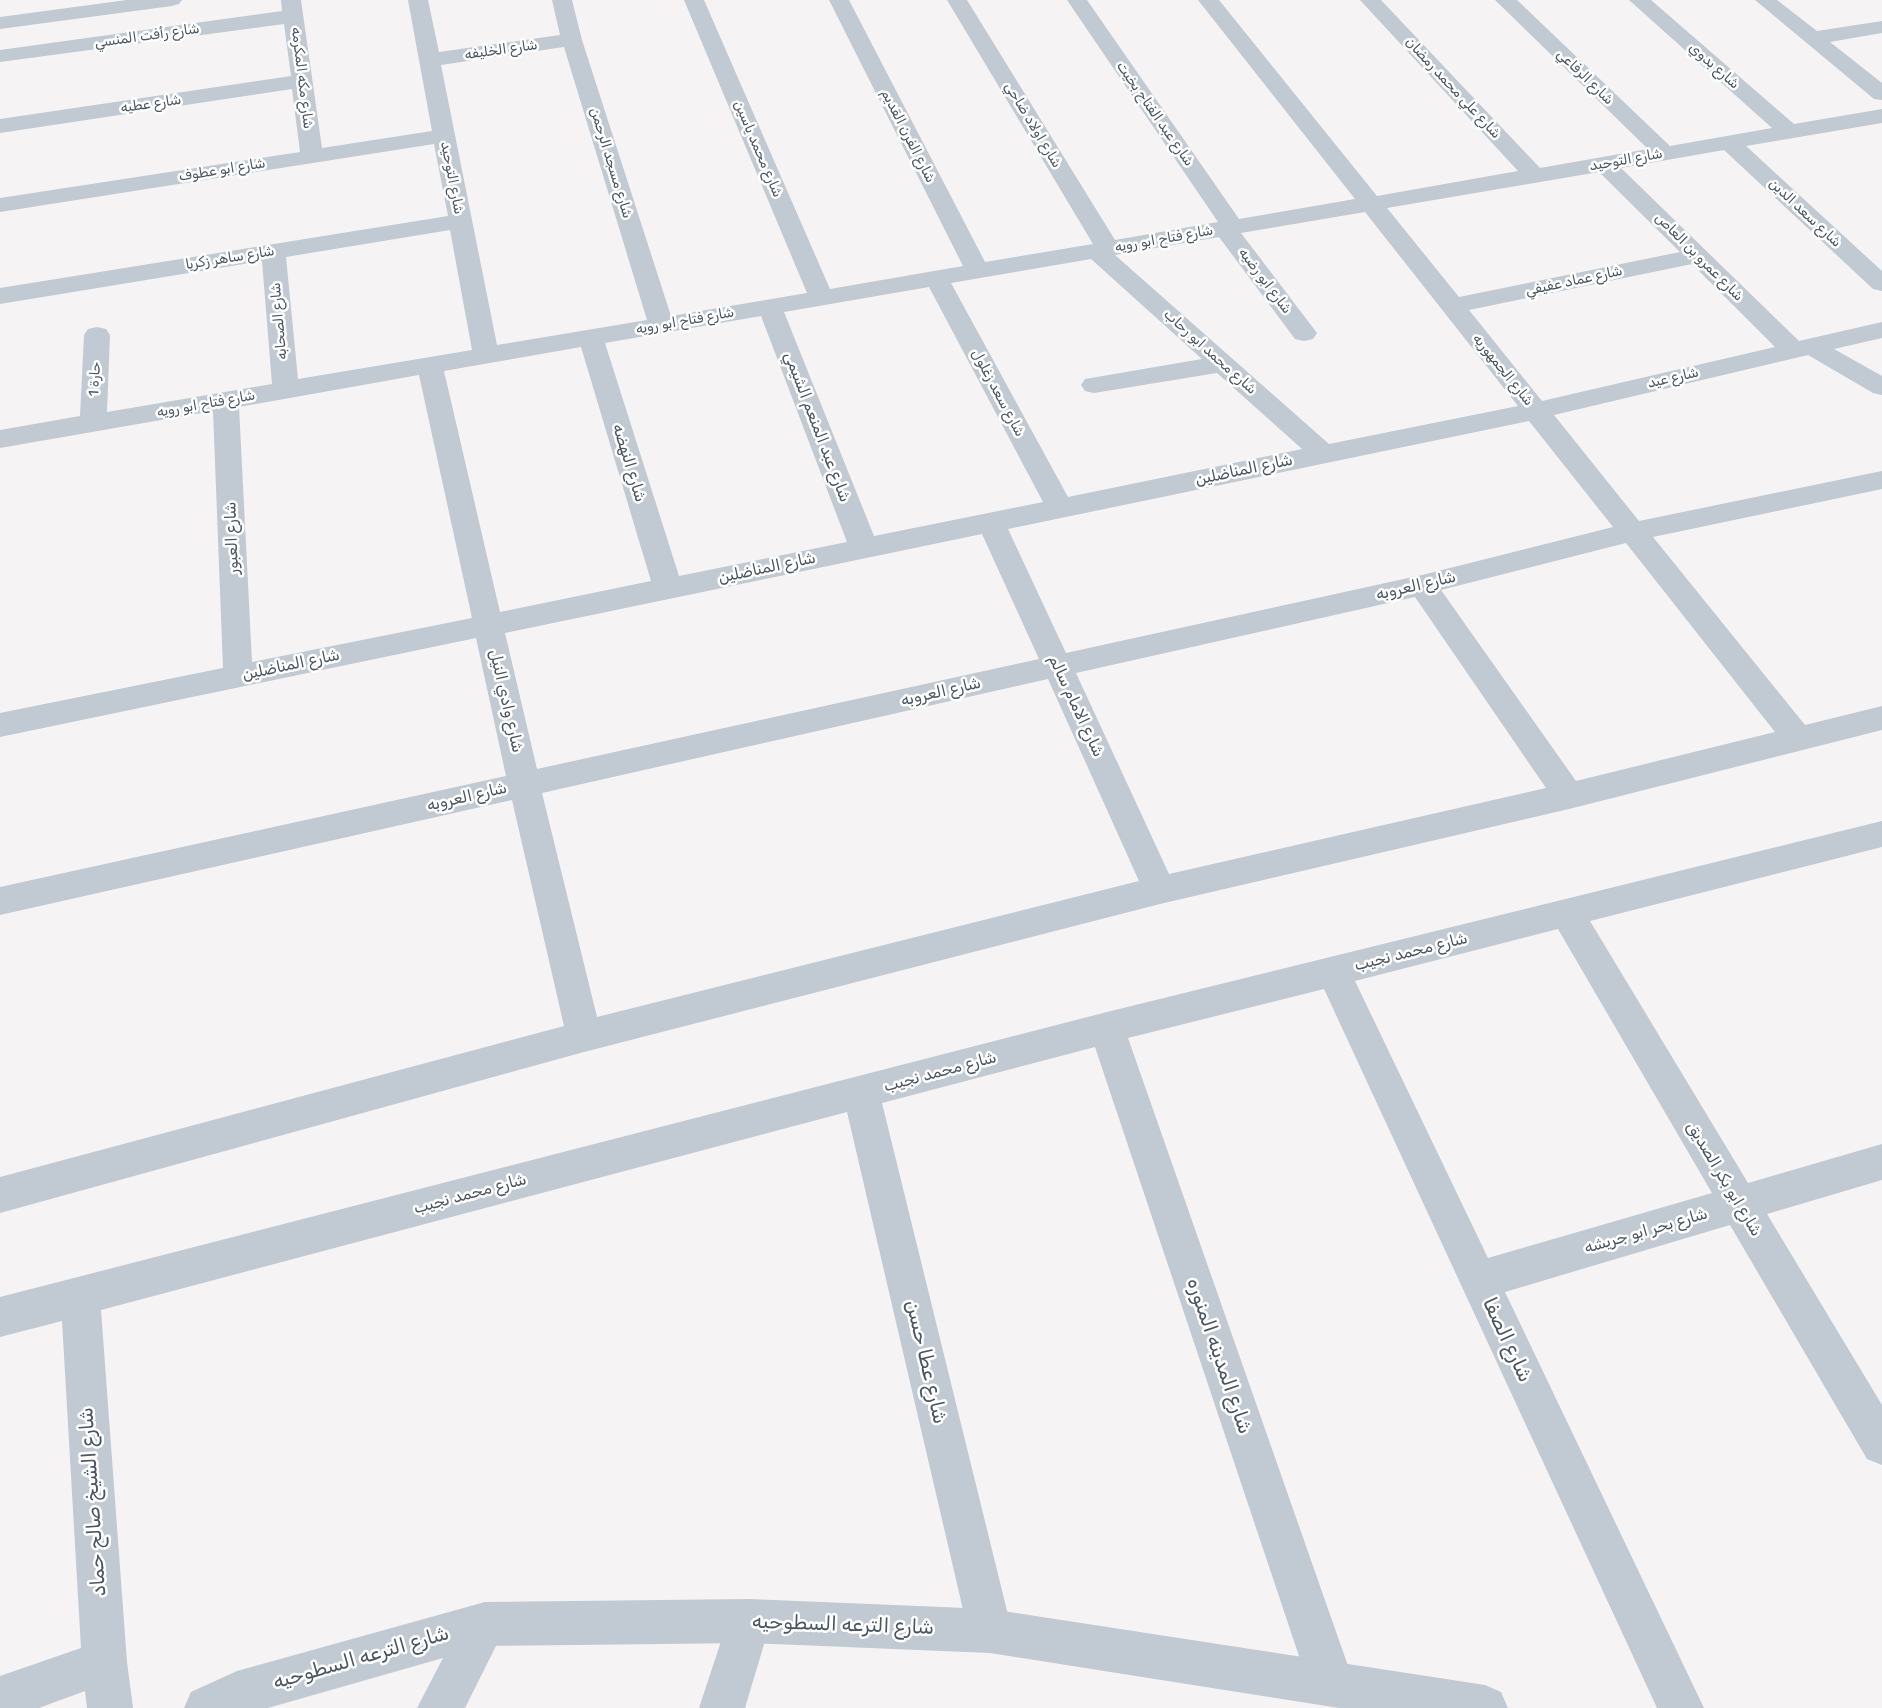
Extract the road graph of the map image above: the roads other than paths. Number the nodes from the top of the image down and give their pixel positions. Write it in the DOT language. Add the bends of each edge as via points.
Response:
graph roads {
  1 [pos="172,0"];
  2 [pos="418,0"];
  3 [pos="562,0"];
  4 [pos="694,0"];
  5 [pos="839,0"];
  6 [pos="957,0"];
  7 [pos="1077,0"];
  8 [pos="1208,0"];
  9 [pos="1370,0"];
  10 [pos="1505,0"];
  11 [pos="1639,0"];
  12 [pos="1765,0"];
  13 [pos="293,8"];
  14 [pos="0,23"];
  15 [pos="1882,27"];
  16 [pos="1813,38"];
  17 [pos="572,40"];
  18 [pos="0,56"];
  19 [pos="430,60"];
  20 [pos="302,81"];
  21 [pos="1882,94"];
  22 [pos="1877,123"];
  23 [pos="0,126"];
  24 [pos="1789,132"];
  25 [pos="444,136"];
  26 [pos="1729,142"];
  27 [pos="1665,153"];
  28 [pos="312,156"];
  29 [pos="1604,164"];
  30 [pos="1535,176"];
  31 [pos="1370,204"];
  32 [pos="0,205"];
  33 [pos="460,221"];
  34 [pos="1229,228"];
  35 [pos="1102,250"];
  36 [pos="273,251"];
  37 [pos="1697,256"];
  38 [pos="978,272"];
  39 [pos="936,278"];
  40 [pos="1882,284"];
  41 [pos="0,296"];
  42 [pos="822,298"];
  43 [pos="1451,306"];
  44 [pos="770,307"];
  45 [pos="662,325"];
  46 [pos="1882,330"];
  47 [pos="1304,333"];
  48 [pos="98,334"];
  49 [pos="591,338"];
  50 [pos="1802,348"];
  51 [pos="486,356"];
  52 [pos="1223,364"];
  53 [pos="430,365"];
  54 [pos="1094,385"];
  55 [pos="1882,387"];
  56 [pos="285,390"];
  57 [pos="226,400"];
  58 [pos="1535,411"];
  59 [pos="93,423"];
  60 [pos="0,439"];
  61 [pos="1324,454"];
  62 [pos="1882,480"];
  63 [pos="1060,508"];
  64 [pos="991,522"];
  65 [pos="1632,532"];
  66 [pos="864,548"];
  67 [pos="1422,585"];
  68 [pos="668,588"];
  69 [pos="489,625"];
  70 [pos="1058,666"];
  71 [pos="238,676"];
  72 [pos="1882,717"];
  73 [pos="0,725"];
  74 [pos="1798,739"];
  75 [pos="524,784"];
  76 [pos="1569,796"];
  77 [pos="1882,834"];
  78 [pos="1160,890"];
  79 [pos="0,901"];
  80 [pos="1567,914"];
  81 [pos="1333,971"];
  82 [pos="1107,1028"];
  83 [pos="584,1036"];
  84 [pos="861,1092"];
  85 [pos="1882,1162"];
  86 [pos="0,1195"];
  87 [pos="1739,1204"];
  88 [pos="1479,1280"];
  89 [pos="80,1296"];
  90 [pos="0,1317"];
  91 [pos="1879,1432"];
  92 [pos="749,1621"];
  93 [pos="485,1624"];
  94 [pos="990,1631"];
  95 [pos="104,1662"];
  96 [pos="1331,1683"];
  97 [pos="0,1699"];
  98 [pos="110,1708"];
  99 [pos="207,1708"];
  100 [pos="440,1708"];
  101 [pos="722,1708"];
  102 [pos="1485,1708"];
  103 [pos="1681,1708"];
  1 -- 14 [label="street"];
  2 -- 19 [label="street, شارع التوحيد"];
  3 -- 17 [label="street, شارع مسجد الرحمن"];
  4 -- 42 [label="street, شارع محمد ياسين"];
  5 -- 38 [label="street, شارع الفرن القديم"];
  6 -- 35 [label="street, شارع اولاد ضاحي"];
  7 -- 34 [label="street, شارع عبد الفتاح بخيت"];
  8 -- 31 [label="street, شارع الجمهوريه"];
  9 -- 30 [label="street, شارع علي محمد رمضان"];
  10 -- 27 [label="street, شارع الرفاعي"];
  11 -- 24 [label="street, شارع بدوي"];
  12 -- 16 [label="street"];
  13 -- 18 [label="street, شارع رأفت المنسي"];
  13 -- 20 [label="street, شارع مكه المكرمه"];
  15 -- 16 [label="street"];
  16 -- 21 [label="street"];
  17 -- 19 [label="street, شارع الخليفه"];
  17 -- 45 [label="street, شارع مسجد الرحمن"];
  19 -- 25 [label="street, شارع التوحيد"];
  20 -- 23 [label="street, شارع عطيه"];
  20 -- 28 [label="street, شارع مكه المكرمه"];
  22 -- 24 [label="street, شارع التوحيد"];
  24 -- 26 [label="street, شارع التوحيد"];
  25 -- 28 [label="street, شارع ابو عطوف"];
  25 -- 33 [label="street, شارع التوحيد"];
  26 -- 27 [label="street, شارع التوحيد"];
  26 -- 40 [label="street, شارع سعد الدين"];
  27 -- 29 [label="street, شارع التوحيد"];
  28 -- 32 [label="street, شارع ابو عطوف"];
  29 -- 30 [label="street, شارع التوحيد"];
  29 -- 37 [label="street, شارع عمرو بن العاص"];
  30 -- 31 [label="street, شارع التوحيد"];
  31 -- 34 [label="street, شارع فتاح ابو رويه"];
  31 -- 43 [label="street, شارع الجمهوريه"];
  33 -- 36 [label="street, شارع ساهر زكريا"];
  33 -- 51 [label="street, شارع التوحيد"];
  34 -- 35 [label="street, شارع فتاح ابو رويه"];
  34 -- 47 [label="street, شارع ابو رضيه"];
  35 -- 38 [label="street, شارع فتاح ابو رويه"];
  35 -- 52 [label="street, شارع محمد ابو رحاب"];
  36 -- 41 [label="street, شارع ساهر زكريا"];
  36 -- 56 [label="street, شارع الصحابه"];
  37 -- 43 [label="street, شارع عماد عفيفي"];
  37 -- 50 [label="street, شارع عمرو بن العاص"];
  38 -- 39 [label="street, شارع فتاح ابو رويه"];
  39 -- 42 [label="street, شارع فتاح ابو رويه"];
  39 -- 63 [label="street, شارع سعد زغلول"];
  42 -- 44 [label="street, شارع فتاح ابو رويه"];
  43 -- 58 [label="street, شارع الجمهوريه"];
  44 -- 45 [label="street, شارع فتاح ابو رويه"];
  44 -- 66 [label="street, شارع عبد المنعم الشيمي"];
  45 -- 49 [label="street, شارع فتاح ابو رويه"];
  46 -- 50 [label="street"];
  48 -- 59 [label="street, حارة 1"];
  49 -- 51 [label="street, شارع فتاح ابو رويه"];
  49 -- 68 [label="street, شارع النهضه"];
  50 -- 55 [label="street, شارع عمرو بن العاص"];
  50 -- 58 [label="street, شارع عيد"];
  51 -- 53 [label="street, شارع فتاح ابو رويه"];
  52 -- 54 [label="street"];
  52 -- 61 [label="street, شارع محمد ابو رحاب"];
  53 -- 56 [label="street, شارع فتاح ابو رويه"];
  53 -- 69 [label="street, شارع وادي النيل"];
  56 -- 57 [label="street, شارع فتاح ابو رويه"];
  57 -- 59 [label="street, شارع فتاح ابو رويه"];
  57 -- 71 [label="street, شارع العبور"];
  58 -- 61 [label="street, شارع المناضلين"];
  58 -- 65 [label="street, شارع الجمهوريه"];
  59 -- 60 [label="street, شارع فتاح ابو رويه"];
  61 -- 63 [label="street, شارع المناضلين"];
  62 -- 65 [label="street, شارع العروبه"];
  63 -- 64 [label="street, شارع المناضلين"];
  64 -- 66 [label="street, شارع المناضلين"];
  64 -- 70 [label="street, شارع الامام سالم"];
  65 -- 67 [label="street, شارع العروبه"];
  65 -- 74 [label="street, شارع الجمهوريه"];
  66 -- 68 [label="street, شارع المناضلين"];
  67 -- 70 [label="street, شارع العروبه"];
  67 -- 76 [label="street"];
  68 -- 69 [label="street, شارع المناضلين"];
  69 -- 71 [label="street, شارع المناضلين"];
  69 -- 75 [label="street, شارع وادي النيل"];
  70 -- 75 [label="street, شارع العروبه"];
  70 -- 78 [label="street, شارع الامام سالم"];
  71 -- 73 [label="street, شارع المناضلين"];
  72 -- 74 [label="street"];
  74 -- 76 [label="street"];
  75 -- 79 [label="street, شارع العروبه"];
  75 -- 83 [label="street, شارع وادي النيل"];
  76 -- 78 [label="street"];
  77 -- 80 [label="street, شارع محمد نجيب"];
  78 -- 83 [label="street"];
  80 -- 81 [label="street, شارع محمد نجيب"];
  80 -- 87 [label="street, شارع ابو بكر الصديق"];
  81 -- 82 [label="street, شارع محمد نجيب"];
  81 -- 88 [label="street, شارع الصفا"];
  82 -- 84 [label="street, شارع محمد نجيب"];
  82 -- 96 [label="street, شارع المدينه المنوره"];
  83 -- 86 [label="street"];
  84 -- 89 [label="street, شارع محمد نجيب"];
  84 -- 94 [label="street, شارع عطا حسن"];
  85 -- 87 [label="street, شارع بحر ابو جريشه"];
  87 -- 88 [label="street, شارع بحر ابو جريشه"];
  87 -- 91 [label="street, شارع ابو بكر الصديق"];
  88 -- 103 [label="street, شارع الصفا"];
  89 -- 90 [label="street, شارع محمد نجيب"];
  89 -- 95 [label="street, شارع الشيخ صالح حماد"];
  92 -- 93 [label="street, شارع الترعه السطوحيه"];
  92 -- 94 [label="street, شارع الترعه السطوحيه"];
  92 -- 101 [label="street"];
  93 -- 99 [label="street, شارع الترعه السطوحيه" via="237,1694"];
  93 -- 100 [label="street"];
  94 -- 96 [label="street, شارع الترعه السطوحيه"];
  95 -- 97 [label="street"];
  95 -- 98 [label="street, شارع الشيخ صالح حماد"];
  96 -- 102 [label="street, شارع الترعه السطوحيه"];
}
